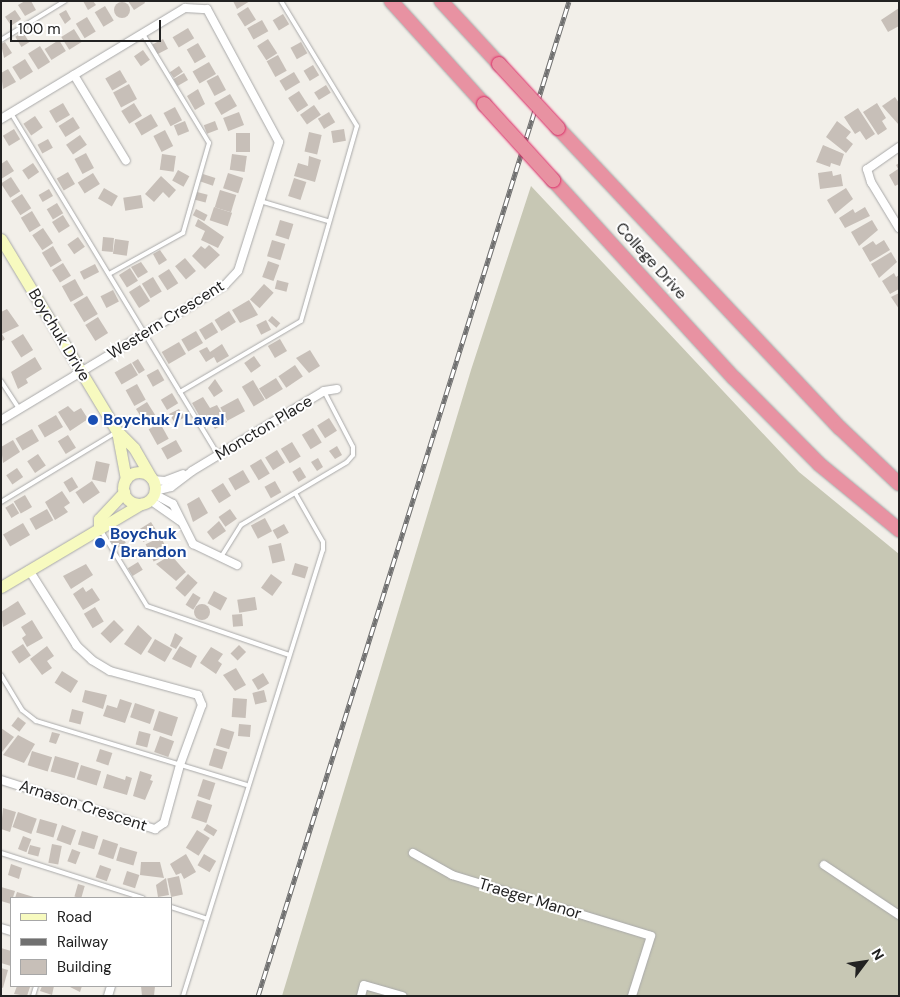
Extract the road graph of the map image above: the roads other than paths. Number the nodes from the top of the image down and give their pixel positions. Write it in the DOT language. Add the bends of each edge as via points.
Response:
graph roads {
  1 [pos="65,1"];
  2 [pos="281,1"];
  3 [pos="391,1"];
  4 [pos="441,1"];
  5 [pos="143,34"];
  6 [pos="1,40"];
  7 [pos="74,75"];
  8 [pos="11,113"];
  9 [pos="1,119"];
  10 [pos="899,147"];
  11 [pos="126,161"];
  12 [pos="260,201"];
  13 [pos="328,221"];
  14 [pos="899,228"];
  15 [pos="1,239"];
  16 [pos="109,274"];
  17 [pos="143,334"];
  18 [pos="81,373"];
  19 [pos="1,381"];
  20 [pos="337,389"];
  21 [pos="324,391"];
  22 [pos="180,392"];
  23 [pos="19,409"];
  24 [pos="1,420"];
  25 [pos="117,431"];
  26 [pos="218,455"];
  27 [pos="126,479"];
  28 [pos="899,484"];
  29 [pos="151,491"];
  30 [pos="124,492"];
  31 [pos="295,493"];
  32 [pos="1,502"];
  33 [pos="99,528"];
  34 [pos="899,530"];
  35 [pos="220,557"];
  36 [pos="237,565"];
  37 [pos="30,570"];
  38 [pos="1,587"];
  39 [pos="288,655"];
  40 [pos="1,675"];
  41 [pos="180,765"];
  42 [pos="1,780"];
  43 [pos="247,785"];
  44 [pos="413,853"];
  45 [pos="1,854"];
  46 [pos="824,865"];
  47 [pos="140,897"];
  48 [pos="172,907"];
  49 [pos="899,916"];
  50 [pos="205,918"];
  51 [pos="183,996"];
  52 [pos="361,996"];
  53 [pos="402,996"];
  54 [pos="632,996"];
  1 -- 6 [label="lane"];
  2 -- 13 [label="lane" via="357,126"];
  3 -- 34 [label="highway, College Drive, bridge" via="734,378 820,464"];
  4 -- 28 [label="highway, College Drive, bridge" via="840,428"];
  5 -- 7 [label="street, Western Crescent"];
  5 -- 12 [label="street, Western Crescent" via="185,8 207,9 279,142"];
  5 -- 16 [label="lane" via="209,143 183,233"];
  7 -- 8 [label="street, Western Crescent"];
  7 -- 11 [label="street"];
  8 -- 9 [label="street, Western Crescent"];
  8 -- 16 [label="lane"];
  10 -- 14 [label="street" via="867,169"];
  12 -- 13 [label="lane"];
  12 -- 17 [label="street, Western Crescent" via="238,271 225,285"];
  13 -- 22 [label="lane" via="300,321"];
  15 -- 18 [label="street, Boychuk Drive"];
  16 -- 17 [label="lane"];
  17 -- 18 [label="street, Western Crescent"];
  17 -- 22 [label="lane"];
  18 -- 23 [label="street, Western Crescent"];
  18 -- 25 [label="street, Boychuk Drive"];
  19 -- 23 [label="lane"];
  20 -- 21 [label="street, Moncton Place"];
  21 -- 26 [label="street, Moncton Place"];
  21 -- 31 [label="lane" via="353,447 353,456"];
  22 -- 26 [label="lane"];
  23 -- 24 [label="street, Western Crescent"];
  25 -- 27 [label="street, Boychuk Drive"];
  25 -- 29 [label="street, Boychuk Drive" via="134,448"];
  25 -- 32 [label="lane"];
  26 -- 29 [label="street, Moncton Place" via="171,487"];
  27 -- 29 [label="street" via="139,473"];
  27 -- 30 [label="street, Boychuk Drive"];
  29 -- 30 [label="street" via="132,503"];
  29 -- 33 [label="street"];
  29 -- 35 [label="street" via="180,521 194,544"];
  30 -- 33 [label="street" via="99,519"];
  31 -- 35 [label="lane" via="241,525"];
  31 -- 39 [label="lane" via="323,542 323,550"];
  33 -- 37 [label="street"];
  33 -- 39 [label="lane" via="147,606"];
  35 -- 36 [label="street"];
  37 -- 38 [label="street"];
  37 -- 41 [label="street, Arnason Crescent" via="77,646 92,660 110,671 201,697 202,705"];
  39 -- 43 [label="lane"];
  40 -- 41 [label="lane" via="22,710 36,721"];
  41 -- 42 [label="street, Arnason Crescent" via="164,823 156,829"];
  41 -- 43 [label="lane"];
  43 -- 50 [label="lane"];
  44 -- 54 [label="street, Traeger Manor" via="452,875 651,936"];
  45 -- 47 [label="lane"];
  46 -- 49 [label="street"];
  48 -- 50 [label="lane"];
  50 -- 51 [label="lane"];
  52 -- 53 [label="street" via="364,984"];
}
